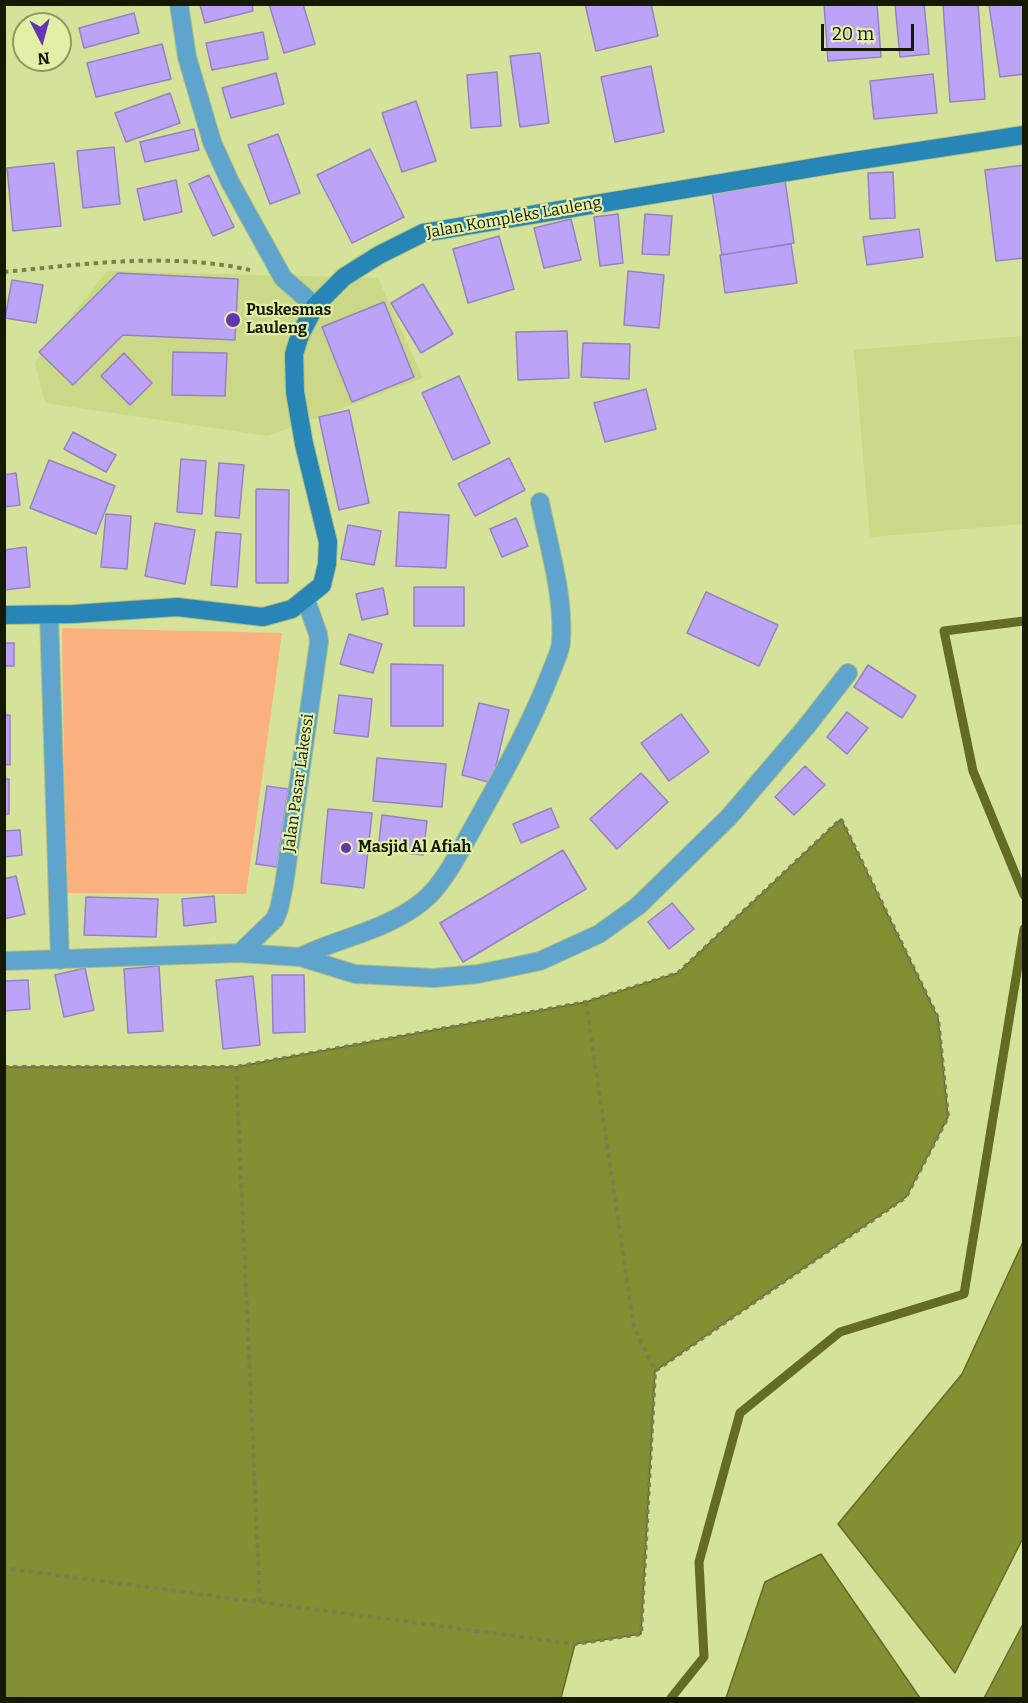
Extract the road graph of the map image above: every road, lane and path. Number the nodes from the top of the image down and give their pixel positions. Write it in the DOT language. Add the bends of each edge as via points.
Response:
graph roads {
  1 [pos="178,4"];
  2 [pos="1023,135"];
  3 [pos="4,272"];
  4 [pos="283,278"];
  5 [pos="315,306"];
  6 [pos="540,502"];
  7 [pos="306,600"];
  8 [pos="4,615"];
  9 [pos="49,615"];
  10 [pos="848,673"];
  11 [pos="240,953"];
  12 [pos="300,957"];
  13 [pos="60,960"];
  14 [pos="4,961"];
  15 [pos="586,1002"];
  16 [pos="236,1066"];
  17 [pos="4,1067"];
  18 [pos="655,1371"];
  19 [pos="4,1568"];
  20 [pos="260,1602"];
  1 -- 4 [label="street" via="187,57 212,142"];
  2 -- 5 [label="street, Jalan Kompleks Lauleng" via="423,233 344,277"];
  3 -- 4 [label="path" via="104,262 191,261"];
  4 -- 5 [label="street"];
  5 -- 7 [label="street, Jalan Kompleks Lauleng" via="294,354 295,392 328,553 322,585"];
  6 -- 12 [label="street" via="561,609 561,644 539,705 513,755 458,854 425,900 397,919"];
  7 -- 9 [label="street, Jalan Kompleks Lauleng" via="292,609 263,617 177,608"];
  7 -- 11 [label="street, Jalan Pasar Lakessi" via="319,642 283,893 272,924"];
  8 -- 9 [label="street, Jalan Kompleks Lauleng"];
  9 -- 13 [label="street"];
  10 -- 12 [label="street" via="729,817 638,906 599,934 540,961 478,974 434,978 355,974"];
  11 -- 12 [label="street"];
  11 -- 13 [label="street"];
  13 -- 14 [label="street"];
  15 -- 16 [label="path"];
  15 -- 18 [label="path" via="634,1328"];
  15 -- 18 [label="path" via="678,973 841,819 938,1018 948,1117 906,1197"];
  16 -- 17 [label="path"];
  16 -- 20 [label="path"];
  18 -- 20 [label="path" via="641,1634 575,1644"];
  19 -- 20 [label="path"];
}
